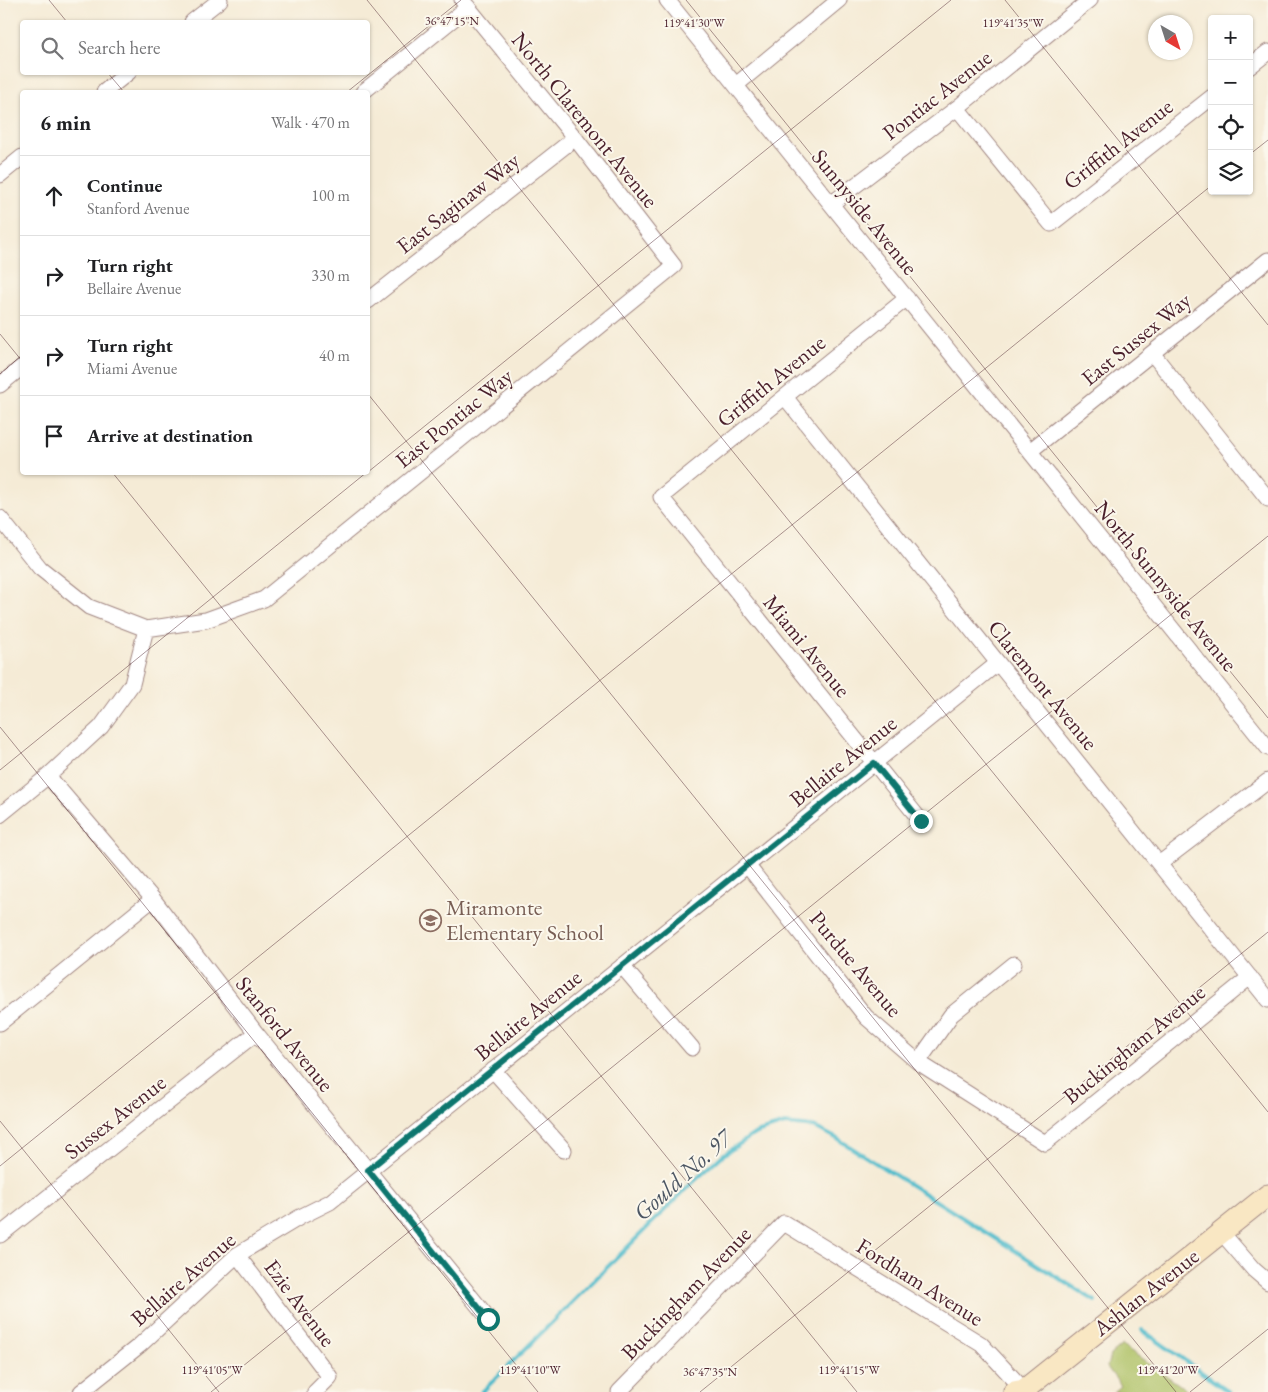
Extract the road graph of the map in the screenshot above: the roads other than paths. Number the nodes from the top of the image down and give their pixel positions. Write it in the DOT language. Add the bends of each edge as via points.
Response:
graph roads {
  1 [pos="220,0"];
  2 [pos="667,0"];
  3 [pos="840,0"];
  4 [pos="1090,0"];
  5 [pos="465,4"];
  6 [pos="195,20"];
  7 [pos="1268,52"];
  8 [pos="1253,64"];
  9 [pos="125,75"];
  10 [pos="736,85"];
  11 [pos="106,90"];
  12 [pos="365,90"];
  13 [pos="1208,100"];
  14 [pos="957,108"];
  15 [pos="575,138"];
  16 [pos="20,159"];
  17 [pos="0,174"];
  18 [pos="832,204"];
  19 [pos="1268,260"];
  20 [pos="674,266"];
  21 [pos="907,298"];
  22 [pos="370,299"];
  23 [pos="1152,353"];
  24 [pos="20,369"];
  25 [pos="0,385"];
  26 [pos="785,397"];
  27 [pos="1030,451"];
  28 [pos="661,497"];
  29 [pos="1268,499"];
  30 [pos="0,518"];
  31 [pos="146,629"];
  32 [pos="998,664"];
  33 [pos="1268,748"];
  34 [pos="874,763"];
  35 [pos="48,776"];
  36 [pos="1268,781"];
  37 [pos="0,815"];
  38 [pos="921,821"];
  39 [pos="1159,864"];
  40 [pos="747,865"];
  41 [pos="153,899"];
  42 [pos="1014,964"];
  43 [pos="622,966"];
  44 [pos="1250,977"];
  45 [pos="1268,1000"];
  46 [pos="0,1023"];
  47 [pos="256,1033"];
  48 [pos="692,1048"];
  49 [pos="918,1062"];
  50 [pos="493,1070"];
  51 [pos="1045,1143"];
  52 [pos="564,1150"];
  53 [pos="368,1170"];
  54 [pos="1268,1195"];
  55 [pos="784,1223"];
  56 [pos="1222,1233"];
  57 [pos="0,1235"];
  58 [pos="236,1255"];
  59 [pos="1268,1282"];
  60 [pos="488,1319"];
  61 [pos="1020,1391"];
  62 [pos="81,1392"];
  63 [pos="315,1392"];
  64 [pos="619,1392"];
  1 -- 6 [label="street"];
  2 -- 10 [label="street, Sunnyside Avenue"];
  3 -- 10 [label="street"];
  4 -- 14 [label="street, Pontiac Avenue"];
  5 -- 12 [label="street"];
  5 -- 15 [label="street, North Claremont Avenue"];
  7 -- 8 [label="street"];
  9 -- 11 [label="street"];
  10 -- 18 [label="street, Sunnyside Avenue"];
  13 -- 14 [label="street, Griffith Avenue" via="1052,224"];
  14 -- 18 [label="street, Pontiac Avenue"];
  15 -- 20 [label="street, North Claremont Avenue"];
  15 -- 22 [label="street, East Saginaw Way"];
  16 -- 17 [label="street"];
  18 -- 21 [label="street, Sunnyside Avenue"];
  19 -- 23 [label="street, East Sussex Way"];
  20 -- 31 [label="street, East Pontiac Way" via="264,599 206,620"];
  21 -- 26 [label="street, Griffith Avenue"];
  21 -- 27 [label="street, Sunnyside Avenue"];
  23 -- 27 [label="street, East Sussex Way"];
  23 -- 29 [label="street"];
  24 -- 25 [label="street"];
  26 -- 28 [label="street, Griffith Avenue"];
  26 -- 32 [label="street, Claremont Avenue"];
  27 -- 33 [label="street, North Sunnyside Avenue"];
  28 -- 34 [label="street, Miami Avenue"];
  30 -- 31 [label="street" via="40,568 89,607"];
  31 -- 35 [label="street" via="132,684 101,726"];
  32 -- 34 [label="street, Bellaire Avenue"];
  32 -- 39 [label="street, Claremont Avenue"];
  34 -- 38 [label="street, Miami Avenue"];
  34 -- 40 [label="street, Bellaire Avenue"];
  35 -- 37 [label="street"];
  35 -- 41 [label="street, Stanford Avenue"];
  36 -- 39 [label="street"];
  39 -- 44 [label="street, Claremont Avenue"];
  40 -- 43 [label="street, Bellaire Avenue"];
  40 -- 49 [label="street, Purdue Avenue" via="866,1017"];
  41 -- 46 [label="street"];
  41 -- 47 [label="street, Stanford Avenue"];
  42 -- 49 [label="street" via="951,1015"];
  43 -- 48 [label="street"];
  43 -- 50 [label="street, Bellaire Avenue"];
  44 -- 45 [label="street, Claremont Avenue"];
  44 -- 51 [label="street, Buckingham Avenue"];
  47 -- 53 [label="street, Stanford Avenue"];
  47 -- 57 [label="street, Sussex Avenue"];
  49 -- 51 [label="street, Purdue Avenue"];
  50 -- 52 [label="street"];
  50 -- 53 [label="street, Bellaire Avenue"];
  53 -- 58 [label="street, Bellaire Avenue" via="330,1202"];
  53 -- 60 [label="street, Stanford Avenue"];
  54 -- 56 [label="main road, Ashlan Avenue"];
  55 -- 61 [label="street, Fordham Avenue" via="981,1344"];
  55 -- 64 [label="street, Buckingham Avenue"];
  56 -- 59 [label="street"];
  56 -- 61 [label="main road, Ashlan Avenue"];
  58 -- 62 [label="street, Bellaire Avenue" via="140,1345"];
  58 -- 63 [label="street, Ezie Avenue" via="330,1377"];
}
